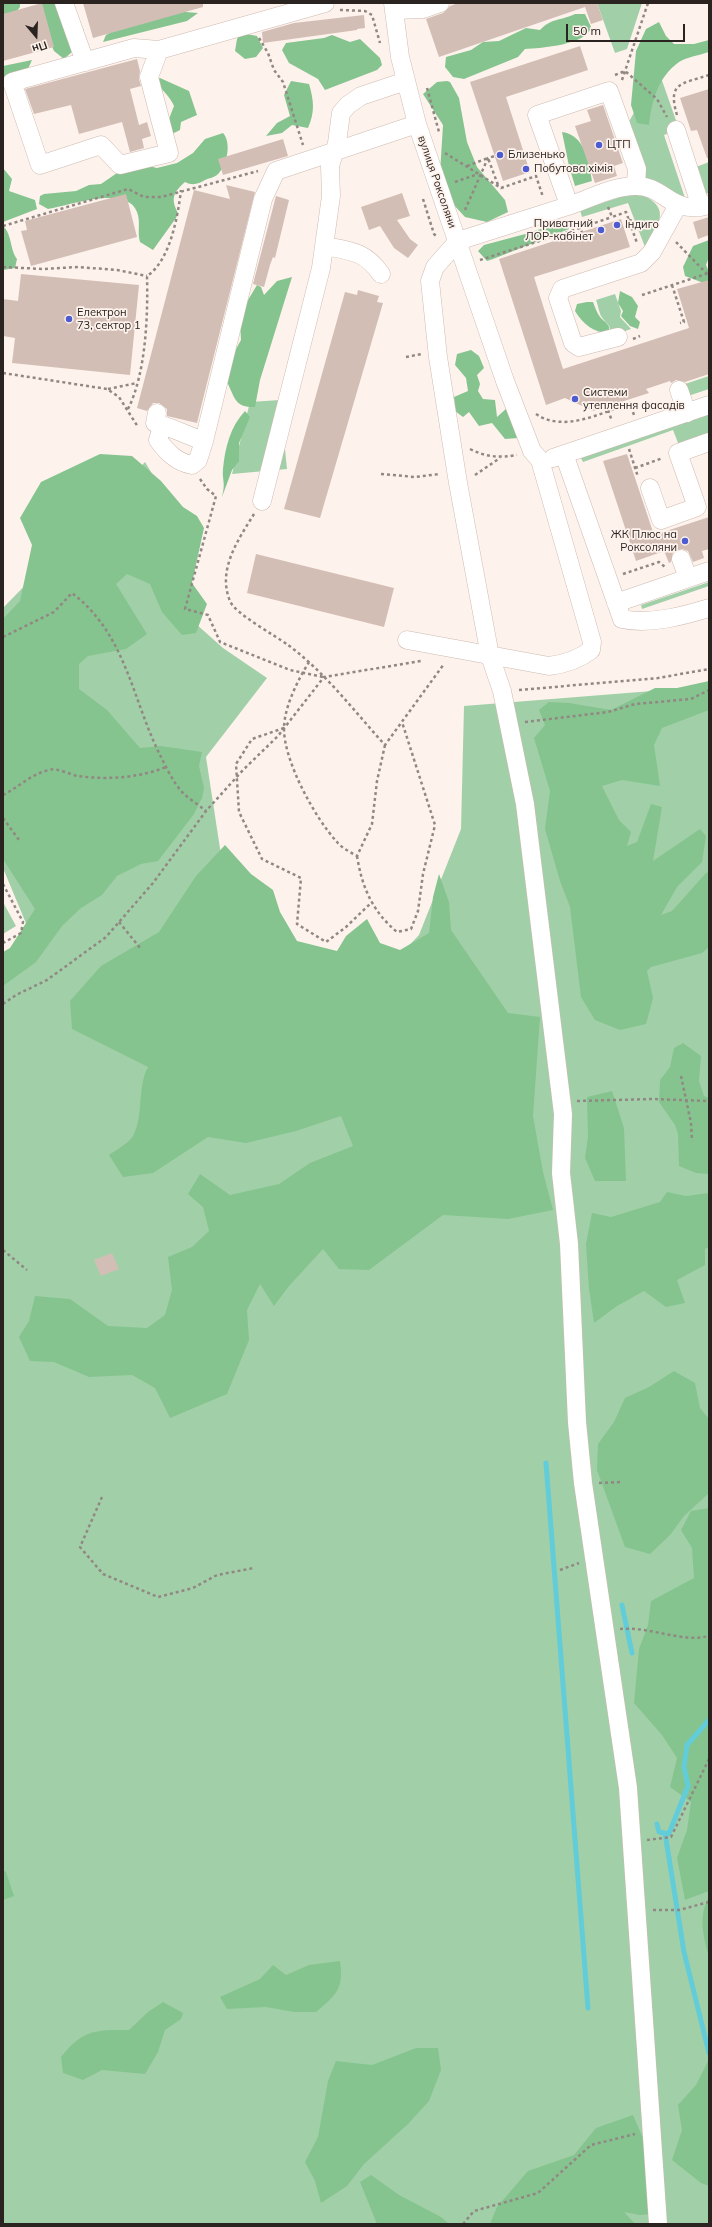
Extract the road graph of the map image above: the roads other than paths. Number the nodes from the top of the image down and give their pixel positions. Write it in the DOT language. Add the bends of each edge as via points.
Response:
graph roads {
  1 [pos="64,3"];
  2 [pos="440,3"];
  3 [pos="322,4"];
  4 [pos="394,6"];
  5 [pos="159,50"];
  6 [pos="85,62"];
  7 [pos="406,81"];
  8 [pos="417,124"];
  9 [pos="676,130"];
  10 [pos="334,152"];
  11 [pos="636,186"];
  12 [pos="571,205"];
  13 [pos="678,205"];
  14 [pos="705,206"];
  15 [pos="458,241"];
  16 [pos="325,246"];
  17 [pos="381,274"];
  18 [pos="622,339"];
  19 [pos="679,390"];
  20 [pos="709,405"];
  21 [pos="687,412"];
  22 [pos="204,441"];
  23 [pos="709,442"];
  24 [pos="564,454"];
  25 [pos="536,456"];
  26 [pos="650,488"];
  27 [pos="262,501"];
  28 [pos="709,571"];
  29 [pos="616,603"];
  30 [pos="709,608"];
  31 [pos="407,640"];
  32 [pos="490,655"];
  33 [pos="658,2224"];
  1 -- 6 [label="street"];
  2 -- 4 [label="street" via="423,9"];
  3 -- 5 [label="street"];
  4 -- 7 [label="street, вулиця Роксоляни" via="400,57"];
  5 -- 6 [label="street" via="134,48"];
  5 -- 6 [label="street" via="149,77 170,153 120,165 101,145 40,165 12,82"];
  7 -- 8 [label="street, вулиця Роксоляни"];
  7 -- 10 [label="street" via="361,96 348,105 341,113"];
  8 -- 10 [label="street"];
  8 -- 15 [label="street, вулиця Роксоляни"];
  9 -- 14 [label="street"];
  10 -- 16 [label="street" via="330,166"];
  10 -- 22 [label="street" via="276,171 263,199"];
  11 -- 12 [label="street, вулиця Роксоляни" via="603,193"];
  11 -- 12 [label="street" via="637,169 609,91 537,115"];
  11 -- 13 [label="street, вулиця Роксоляни" via="656,192"];
  12 -- 15 [label="street, вулиця Роксоляни"];
  13 -- 14 [label="street, вулиця Роксоляни" via="693,209"];
  13 -- 18 [label="street" via="652,252 641,263 562,289 558,298 573,343 579,347"];
  15 -- 25 [label="street" via="505,381"];
  15 -- 32 [label="street" via="435,267 430,281 438,357 456,472"];
  16 -- 17 [label="street" via="367,257"];
  16 -- 27 [label="street"];
  19 -- 21 [label="street"];
  20 -- 21 [label="street"];
  21 -- 24 [label="street"];
  22 -- 22 [label="street" via="185,436 170,426 155,423 173,457 182,463 192,465 198,460"];
  23 -- 26 [label="street" via="678,453 697,507 661,520"];
  24 -- 25 [label="street"];
  24 -- 29 [label="street"];
  25 -- 32 [label="street" via="592,642 591,650 582,658 549,666"];
  28 -- 29 [label="street" via="684,569"];
  29 -- 30 [label="street" via="622,619 635,622 689,614"];
  31 -- 32 [label="street"];
  32 -- 33 [label="street" via="502,691 529,830 563,1114 561,1173 568,1244 577,1422 583,1482 628,1788"];
}
